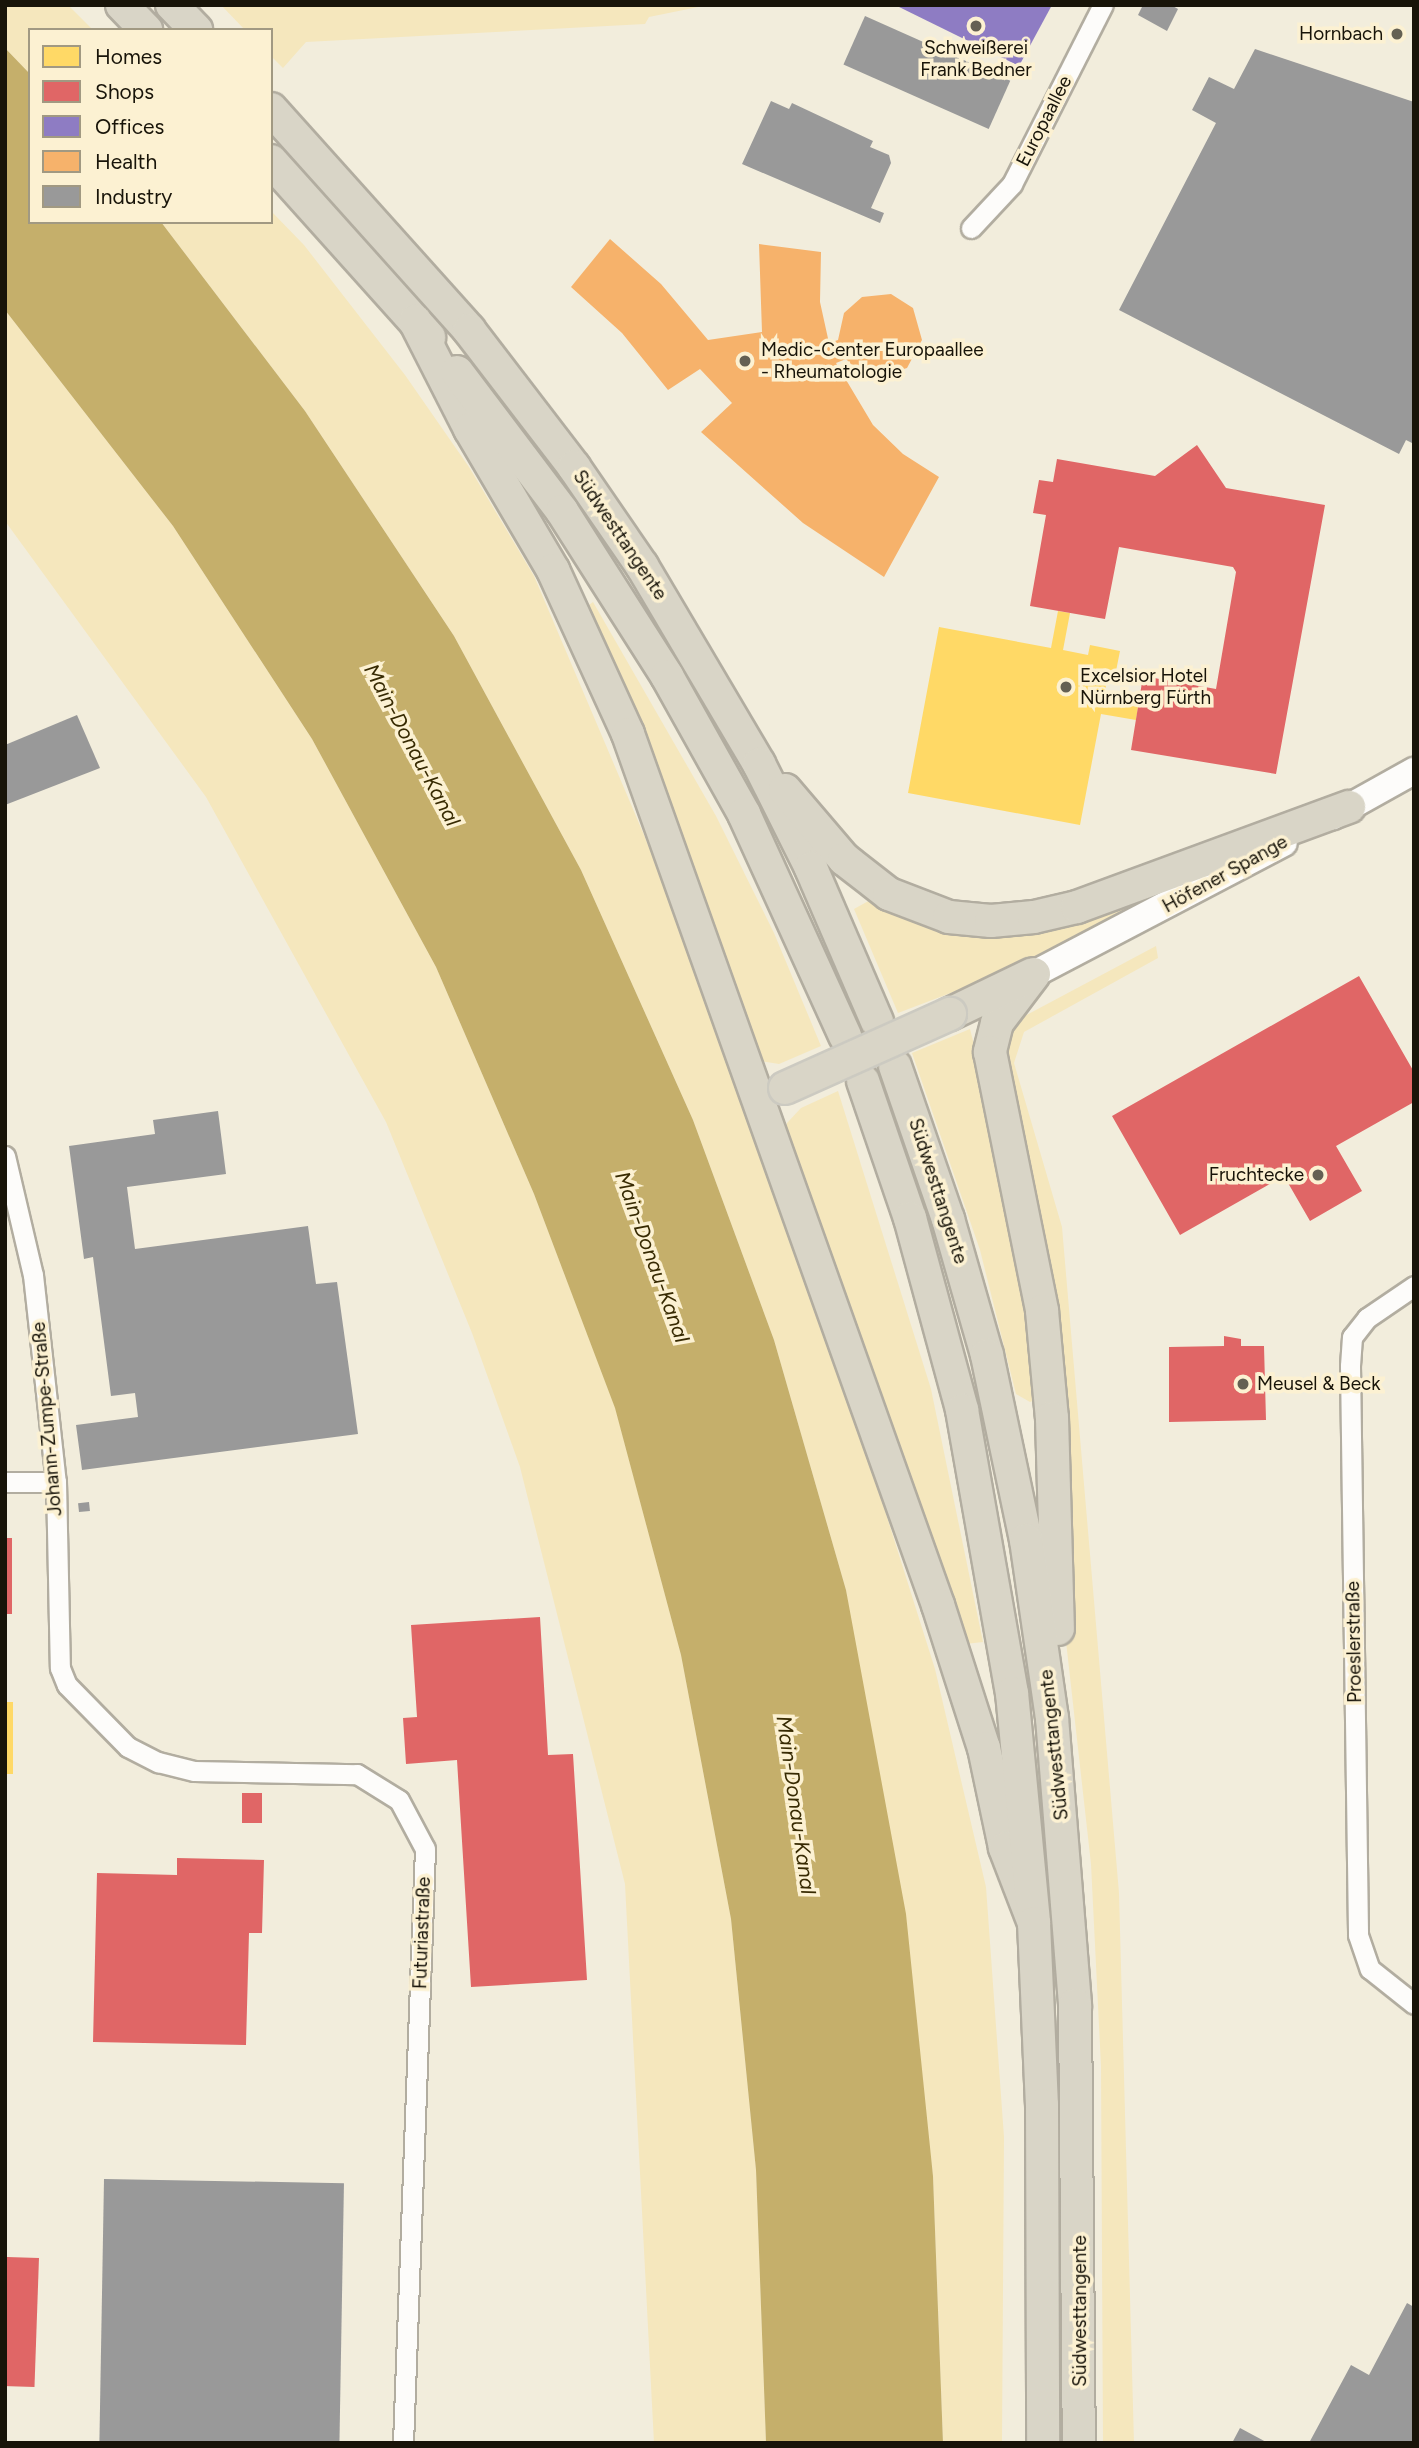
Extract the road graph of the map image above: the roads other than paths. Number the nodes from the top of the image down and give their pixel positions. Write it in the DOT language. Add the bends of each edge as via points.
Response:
graph roads {
  1 [pos="122,5"];
  2 [pos="172,5"];
  3 [pos="1103,5"];
  4 [pos="144,28"];
  5 [pos="194,28"];
  6 [pos="273,111"];
  7 [pos="273,163"];
  8 [pos="971,228"];
  9 [pos="415,321"];
  10 [pos="759,764"];
  11 [pos="1414,771"];
  12 [pos="1349,807"];
  13 [pos="1034,974"];
  14 [pos="877,1021"];
  15 [pos="845,1036"];
  16 [pos="895,1066"];
  17 [pos="863,1081"];
  18 [pos="756,1100"];
  19 [pos="5,1156"];
  20 [pos="1414,1286"];
  21 [pos="5,1482"];
  22 [pos="56,1482"];
  23 [pos="67,1685"];
  24 [pos="1052,1718"];
  25 [pos="1034,1923"];
  26 [pos="1414,2004"];
  27 [pos="403,2443"];
  28 [pos="1043,2443"];
  29 [pos="1079,2443"];
  1 -- 4 [label="highway"];
  2 -- 5 [label="highway"];
  3 -- 8 [label="street, Europaallee" via="1012,184"];
  6 -- 10 [label="highway, Südwesttangente" via="470,330 574,467 673,614"];
  7 -- 9 [label="highway, Südwesttangente"];
  9 -- 15 [label="highway, Südwesttangente" via="562,511 667,676 744,814"];
  9 -- 18 [label="highway" via="470,429 553,570 599,665"];
  10 -- 12 [label="highway" via="868,880 914,906 969,920 1023,919 1077,906"];
  10 -- 14 [label="highway, Südwesttangente" via="815,877"];
  11 -- 12 [label="main road, Höfener Spange"];
  12 -- 13 [label="main road, Höfener Spange"];
  13 -- 18 [label="highway, bridge"];
  13 -- 24 [label="highway" via="997,1023 990,1052 1032,1248 1048,1362 1059,1621"];
  16 -- 24 [label="highway, Südwesttangente" via="945,1209 987,1355 1026,1540"];
  17 -- 25 [label="highway, Südwesttangente" via="920,1251 965,1421 1012,1693"];
  18 -- 25 [label="highway" via="967,1689 1005,1848"];
  19 -- 22 [label="street, Johann-Zumpe-Straße" via="33,1275"];
  20 -- 26 [label="street, Proeslerstraße" via="1367,1318 1352,1338 1350,1366 1358,1935 1370,1969"];
  21 -- 22 [label="street"];
  22 -- 23 [label="street, Johann-Zumpe-Straße" via="60,1668"];
  23 -- 27 [label="street, Futuriastraße" via="128,1747 159,1762 194,1771 357,1774 399,1801 425,1849"];
  24 -- 29 [label="highway, Südwesttangente" via="1075,2006"];
  25 -- 28 [label="highway, Südwesttangente" via="1045,2240"];
}
